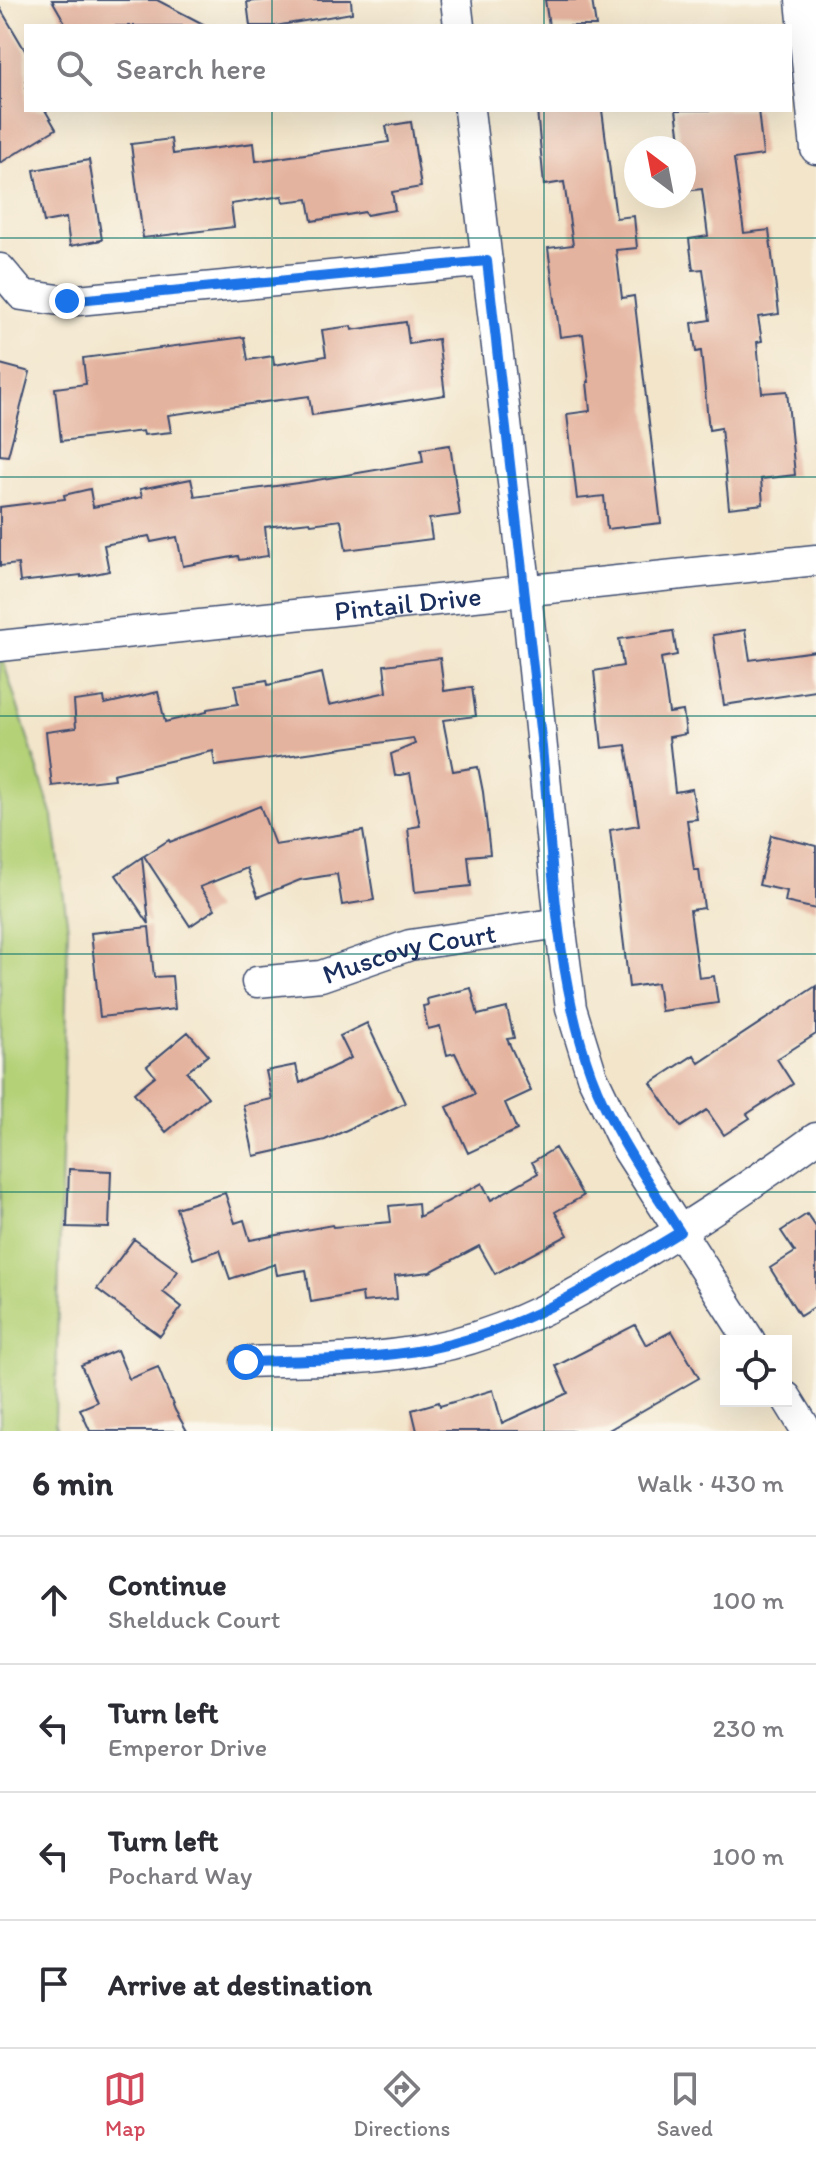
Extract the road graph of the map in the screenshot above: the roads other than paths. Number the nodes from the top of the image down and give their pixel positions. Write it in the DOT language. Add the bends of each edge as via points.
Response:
graph roads {
  1 [pos="456,0"];
  2 [pos="801,0"];
  3 [pos="459,24"];
  4 [pos="469,112"];
  5 [pos="816,149"];
  6 [pos="487,261"];
  7 [pos="0,269"];
  8 [pos="816,560"];
  9 [pos="526,592"];
  10 [pos="0,646"];
  11 [pos="560,923"];
  12 [pos="257,982"];
  13 [pos="816,1138"];
  14 [pos="680,1232"];
  15 [pos="746,1335"];
  16 [pos="246,1362"];
  17 [pos="792,1407"];
  18 [pos="807,1431"];
  1 -- 3 [label="street"];
  2 -- 5 [label="street"];
  4 -- 6 [label="street"];
  6 -- 7 [label="street" via="67,301 22,295"];
  6 -- 9 [label="street"];
  8 -- 9 [label="street, Pintail Drive"];
  9 -- 10 [label="street, Pintail Drive"];
  9 -- 11 [label="street"];
  11 -- 12 [label="street, Muscovy Court" via="410,945 321,976"];
  11 -- 14 [label="street" via="571,1008 592,1076 626,1147"];
  13 -- 14 [label="street"];
  14 -- 15 [label="street"];
  14 -- 16 [label="street" via="552,1308 499,1329 429,1349"];
  17 -- 18 [label="street"];
}
